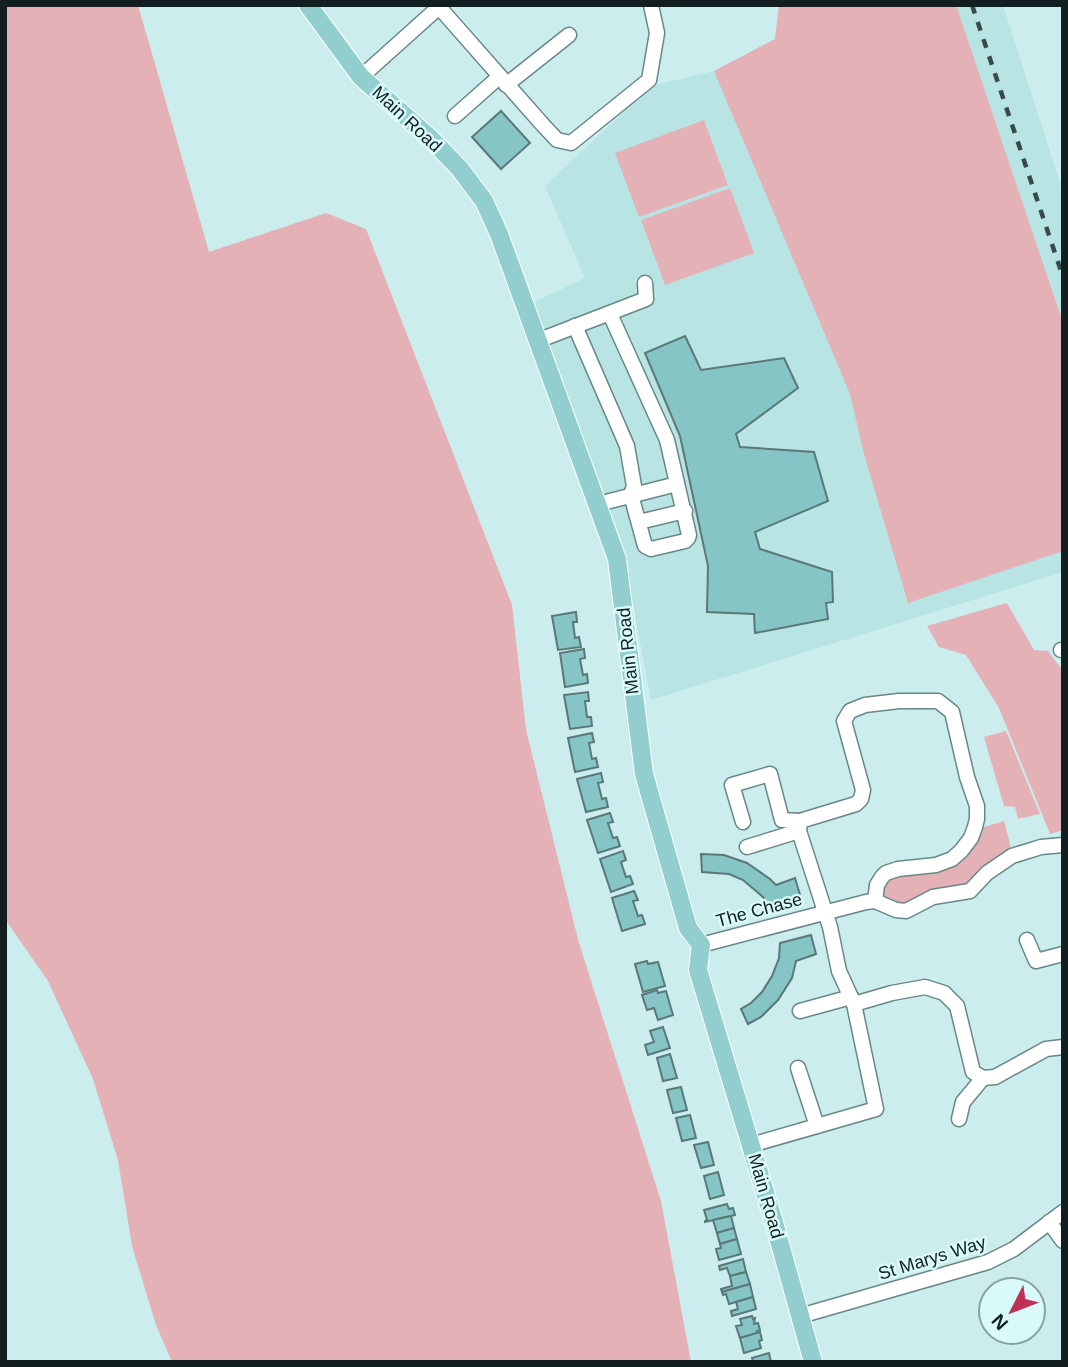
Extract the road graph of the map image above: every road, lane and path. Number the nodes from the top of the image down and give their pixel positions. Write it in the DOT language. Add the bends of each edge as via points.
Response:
graph roads {
  1 [pos="308,5"];
  2 [pos="651,5"];
  3 [pos="439,6"];
  4 [pos="569,34"];
  5 [pos="361,76"];
  6 [pos="502,81"];
  7 [pos="455,116"];
  8 [pos="645,283"];
  9 [pos="610,314"];
  10 [pos="575,326"];
  11 [pos="537,341"];
  12 [pos="677,484"];
  13 [pos="631,495"];
  14 [pos="598,505"];
  15 [pos="685,511"];
  16 [pos="639,522"];
  17 [pos="743,821"];
  18 [pos="799,826"];
  19 [pos="1062,846"];
  20 [pos="747,847"];
  21 [pos="875,901"];
  22 [pos="826,912"];
  23 [pos="1027,940"];
  24 [pos="701,945"];
  25 [pos="1063,954"];
  26 [pos="853,1001"];
  27 [pos="800,1011"];
  28 [pos="1063,1047"];
  29 [pos="798,1068"];
  30 [pos="983,1078"];
  31 [pos="959,1119"];
  32 [pos="817,1126"];
  33 [pos="751,1145"];
  34 [pos="1063,1212"];
  35 [pos="1049,1222"];
  36 [pos="1063,1241"];
  37 [pos="800,1316"];
  38 [pos="813,1362"];
  1 -- 5 [label="main road, Main Road"];
  2 -- 6 [label="street" via="657,33 649,80 570,143 557,140"];
  3 -- 5 [label="street"];
  3 -- 6 [label="street"];
  4 -- 6 [label="street"];
  5 -- 11 [label="main road, Main Road" via="431,139 484,201"];
  6 -- 7 [label="street"];
  8 -- 9 [label="street" via="646,299"];
  9 -- 10 [label="street"];
  9 -- 12 [label="street" via="667,440"];
  10 -- 11 [label="street"];
  10 -- 13 [label="street" via="627,446 634,486"];
  11 -- 14 [label="main road, Main Road"];
  12 -- 13 [label="street"];
  12 -- 15 [label="street"];
  13 -- 14 [label="street"];
  13 -- 16 [label="street"];
  14 -- 24 [label="main road, Main Road" via="617,559 644,774 688,928"];
  15 -- 16 [label="street"];
  15 -- 16 [label="street" via="689,535 678,543 648,548"];
  17 -- 18 [label="street" via="732,785 770,774 782,820"];
  18 -- 20 [label="street"];
  18 -- 21 [label="street" via="861,799 863,790 844,720 850,711 899,701 938,701 952,712 976,806 972,835 961,851 944,863 886,873 877,885"];
  18 -- 22 [label="street"];
  19 -- 21 [label="street" via="1012,856 972,890 937,896 906,911"];
  21 -- 22 [label="street, The Chase"];
  22 -- 24 [label="street, The Chase"];
  22 -- 26 [label="street" via="839,971"];
  23 -- 25 [label="street" via="1035,961"];
  24 -- 33 [label="main road, Main Road" via="698,970"];
  26 -- 27 [label="street"];
  26 -- 30 [label="street" via="925,986 944,993 957,1006 973,1072"];
  26 -- 32 [label="street" via="877,1110"];
  28 -- 30 [label="street" via="1046,1049 995,1077"];
  29 -- 32 [label="street"];
  30 -- 31 [label="street" via="963,1102"];
  32 -- 33 [label="street"];
  33 -- 37 [label="main road, Main Road"];
  34 -- 35 [label="street, St Marys Way"];
  35 -- 36 [label="street"];
  35 -- 37 [label="street, St Marys Way" via="1014,1249 984,1264"];
  37 -- 38 [label="main road, Main Road"];
}
